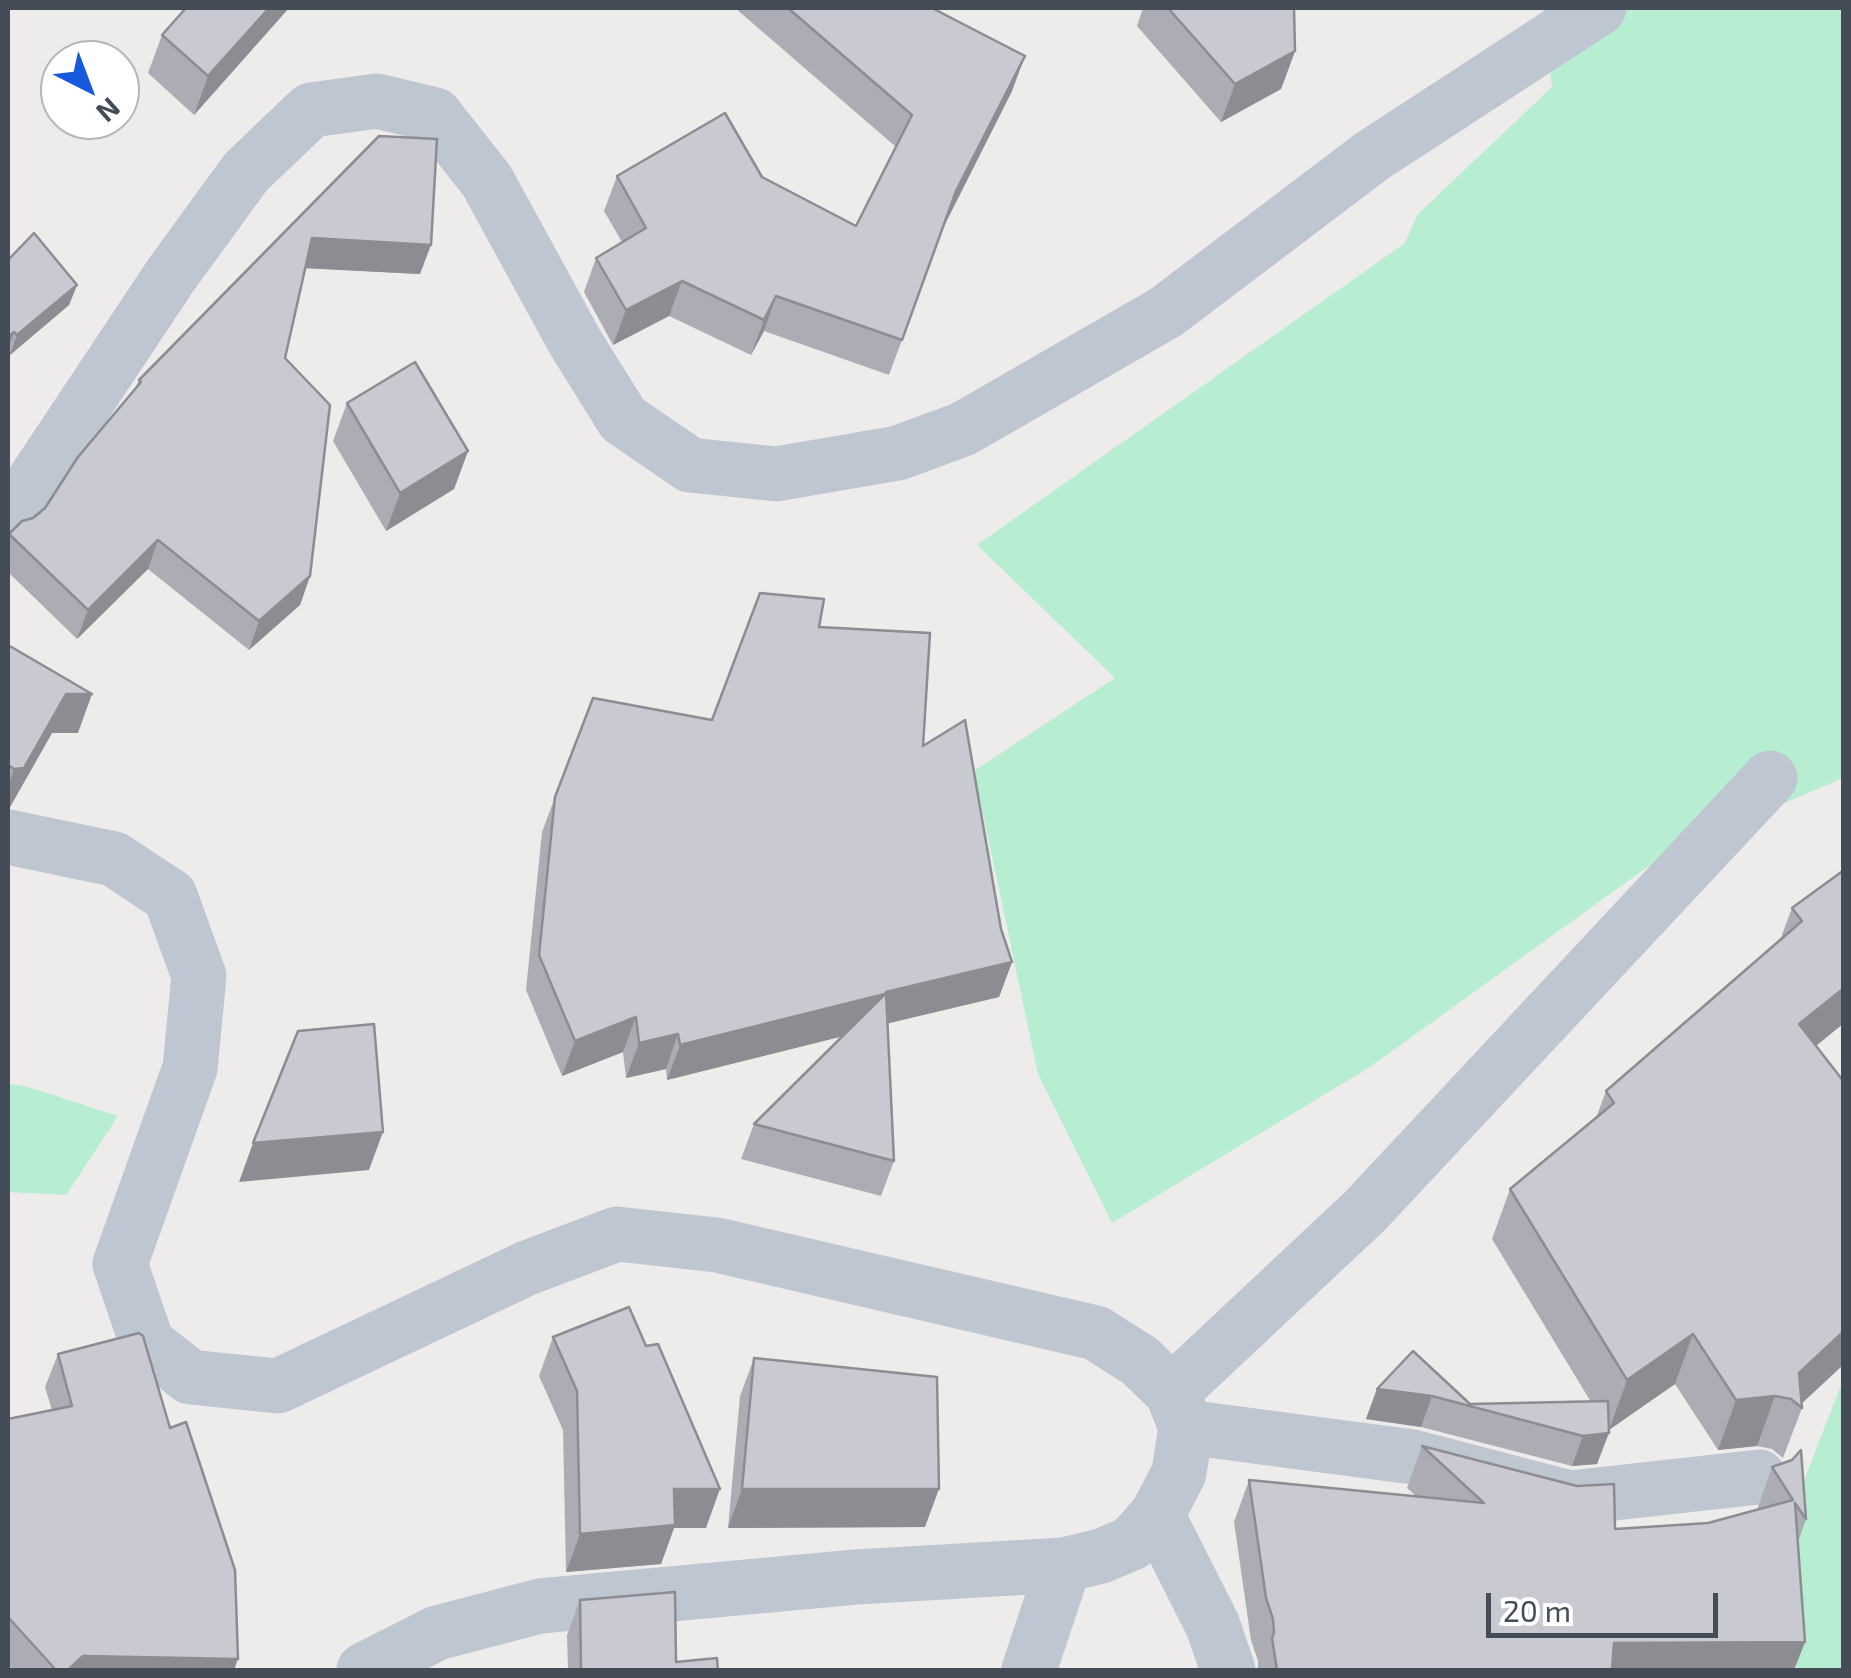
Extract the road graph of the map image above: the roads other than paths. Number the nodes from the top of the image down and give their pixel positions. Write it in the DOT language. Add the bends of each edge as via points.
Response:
graph roads {
  1 [pos="1600,8"];
  2 [pos="8,520"];
  3 [pos="1770,778"];
  4 [pos="8,836"];
  5 [pos="1179,1410"];
  6 [pos="1759,1477"];
  7 [pos="1157,1515"];
  8 [pos="1064,1565"];
  9 [pos="1215,1656"];
  10 [pos="364,1670"];
  11 [pos="1029,1670"];
  1 -- 2 [label="street" via="1372,156 1166,312 964,428 898,453 776,474 690,465 622,419 487,181 435,115 378,101 312,110 246,172"];
  3 -- 5 [label="street"];
  4 -- 5 [label="street" via="114,860 170,896 199,976 190,1068 120,1264 147,1343 190,1377 278,1386 527,1268 617,1234 717,1245 1096,1333 1140,1361"];
  5 -- 6 [label="street" via="1282,1438 1412,1457 1570,1498"];
  5 -- 7 [label="street" via="1179,1472"];
  7 -- 8 [label="street" via="1132,1543"];
  7 -- 9 [label="street"];
  8 -- 10 [label="street" via="540,1606 437,1633"];
  8 -- 11 [label="street"];
}
